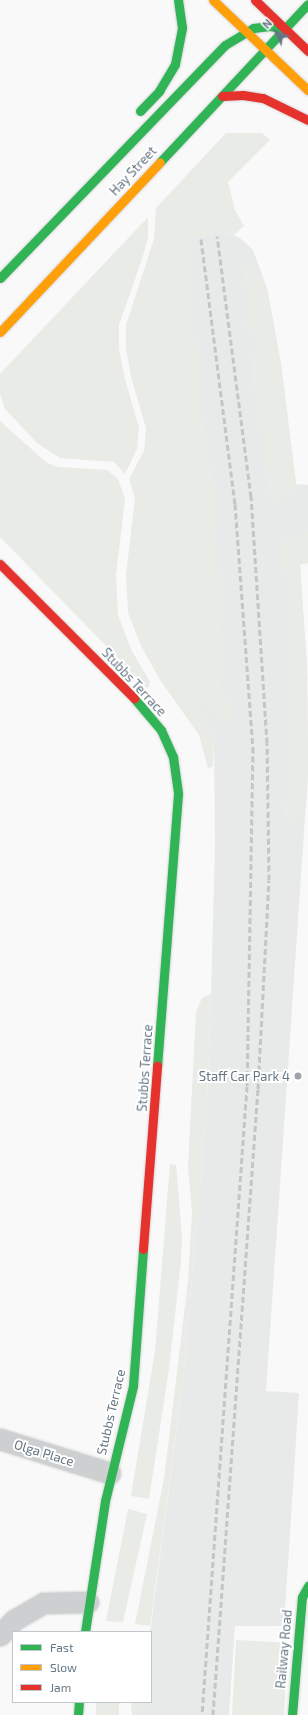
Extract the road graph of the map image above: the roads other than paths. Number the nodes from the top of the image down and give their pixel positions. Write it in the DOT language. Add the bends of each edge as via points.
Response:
graph roads {
  1 [pos="178,0"];
  2 [pos="213,0"];
  3 [pos="255,0"];
  4 [pos="308,4"];
  5 [pos="285,29"];
  6 [pos="246,31"];
  7 [pos="265,50"];
  8 [pos="308,51"];
  9 [pos="308,90"];
  10 [pos="222,96"];
  11 [pos="136,116"];
  12 [pos="308,120"];
  13 [pos="128,129"];
  14 [pos="121,152"];
  15 [pos="0,278"];
  16 [pos="0,332"];
  17 [pos="1,564"];
  18 [pos="0,1439"];
  19 [pos="110,1473"];
  20 [pos="308,1586"];
  21 [pos="88,1602"];
  22 [pos="85,1631"];
  23 [pos="0,1635"];
  24 [pos="296,1667"];
  25 [pos="308,1669"];
  26 [pos="79,1703"];
  27 [pos="78,1715"];
  28 [pos="292,1715"];
  1 -- 11 [label="main road" via="182,28 175,64 159,91"];
  2 -- 6 [label="main road"];
  3 -- 5 [label="main road"];
  4 -- 5 [label="main road, Hay Street"];
  5 -- 6 [label="main road, Hay Street" via="264,26"];
  5 -- 7 [label="main road, Hay Street"];
  5 -- 8 [label="main road"];
  6 -- 7 [label="main road"];
  6 -- 14 [label="main road, Hay Street" via="225,45"];
  7 -- 9 [label="main road"];
  7 -- 10 [label="main road, Hay Street"];
  10 -- 12 [label="main road" via="243,95 262,98"];
  10 -- 16 [label="main road, Hay Street"];
  13 -- 14 [label="main road"];
  14 -- 15 [label="main road, Hay Street"];
  17 -- 19 [label="main road, Stubbs Terrace" via="153,719 161,730 173,758 178,794 134,1378"];
  18 -- 19 [label="street, Olga Place"];
  19 -- 21 [label="main road, Stubbs Terrace"];
  20 -- 24 [label="main road, Railway Road" via="302,1596"];
  21 -- 22 [label="main road, Stubbs Terrace"];
  21 -- 23 [label="street" via="43,1603 14,1620"];
  24 -- 25 [label="main road"];
  24 -- 28 [label="main road, Railway Road" via="297,1703"];
  26 -- 27 [label="main road"];
}
